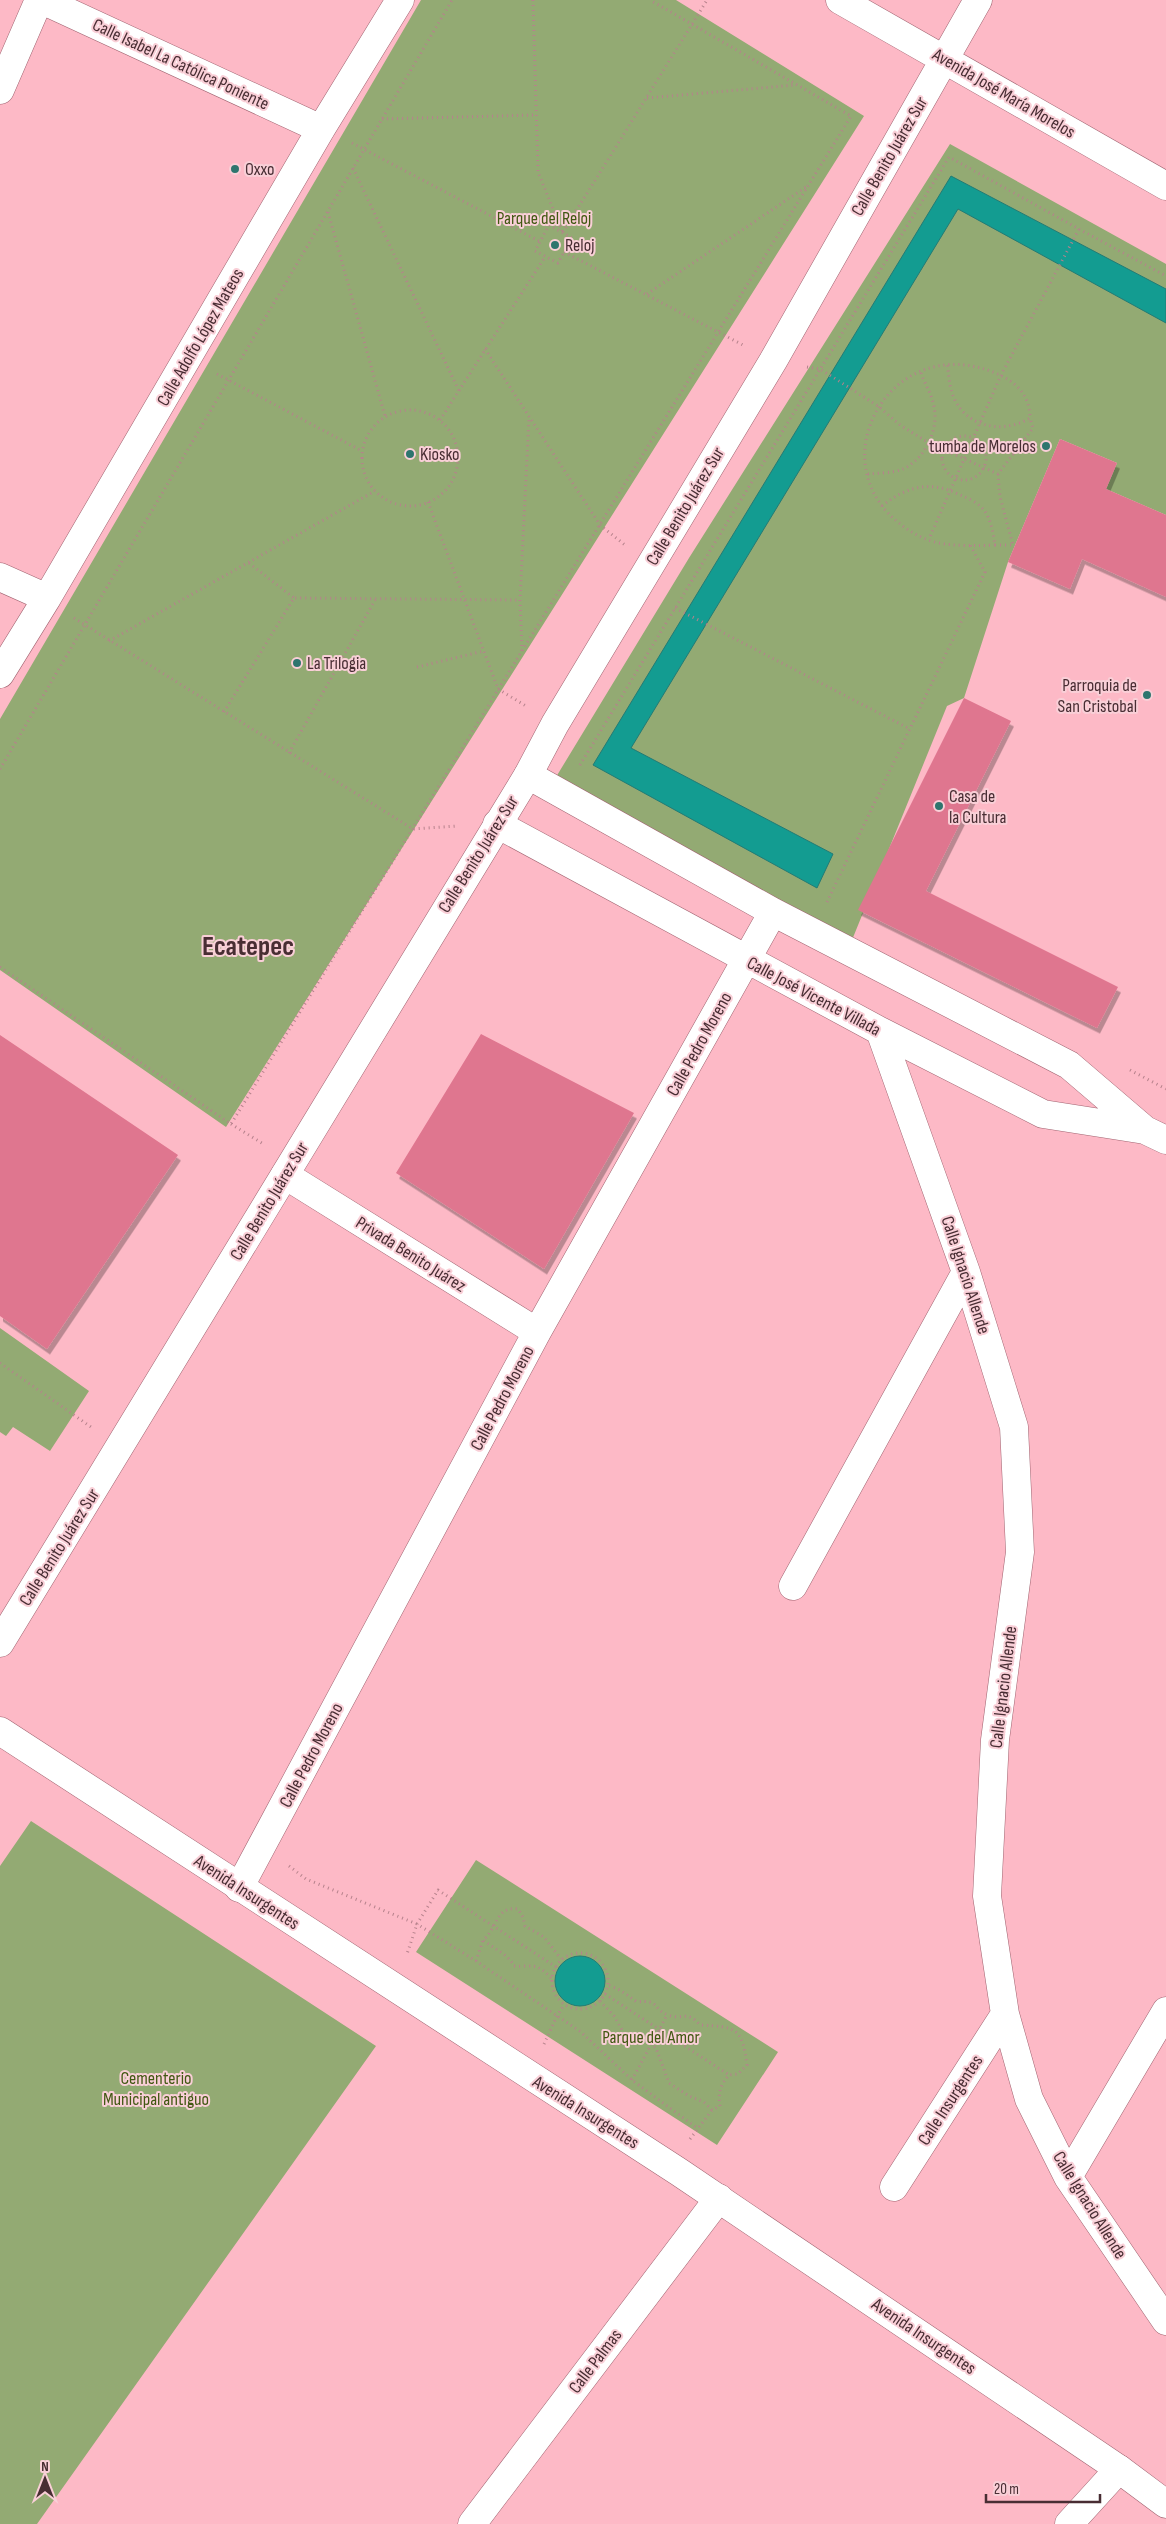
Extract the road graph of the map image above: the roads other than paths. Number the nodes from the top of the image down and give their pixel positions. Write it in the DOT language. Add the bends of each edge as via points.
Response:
graph roads {
  1 [pos="40,0"];
  2 [pos="400,0"];
  3 [pos="840,0"];
  4 [pos="978,0"];
  5 [pos="945,58"];
  6 [pos="0,90"];
  7 [pos="321,129"];
  8 [pos="1166,186"];
  9 [pos="0,577"];
  10 [pos="47,598"];
  11 [pos="0,674"];
  12 [pos="528,775"];
  13 [pos="497,824"];
  14 [pos="773,912"];
  15 [pos="747,960"];
  16 [pos="880,1031"];
  17 [pos="1156,1135"];
  18 [pos="285,1175"];
  19 [pos="966,1272"];
  20 [pos="537,1332"];
  21 [pos="793,1586"];
  22 [pos="0,1643"];
  23 [pos="0,1731"];
  24 [pos="240,1888"];
  25 [pos="1166,2011"];
  26 [pos="1005,2014"];
  27 [pos="1068,2177"];
  28 [pos="894,2187"];
  29 [pos="719,2198"];
  30 [pos="1166,2321"];
  31 [pos="1119,2469"];
  32 [pos="1166,2503"];
  33 [pos="472,2524"];
  34 [pos="1069,2524"];
  1 -- 6 [label="street"];
  1 -- 7 [label="street, Calle Isabel La Católica Poniente"];
  2 -- 7 [label="street, Calle Adolfo López Mateos"];
  3 -- 5 [label="street, Avenida José María Morelos"];
  4 -- 5 [label="street, Calle Benito Juárez Sur"];
  5 -- 8 [label="street, Avenida José María Morelos"];
  5 -- 12 [label="street, Calle Benito Juárez Sur" via="773,361 555,724"];
  7 -- 10 [label="street, Calle Adolfo López Mateos"];
  9 -- 10 [label="street"];
  10 -- 11 [label="street, Calle Adolfo López Mateos"];
  12 -- 13 [label="street, Calle Benito Juárez Sur"];
  12 -- 14 [label="street, Calle José Vicente Villada"];
  13 -- 15 [label="street, Calle José Vicente Villada"];
  13 -- 18 [label="street, Calle Benito Juárez Sur"];
  14 -- 15 [label="street, Calle Pedro Moreno"];
  14 -- 17 [label="street, Calle José Vicente Villada" via="1069,1065"];
  15 -- 16 [label="street, Calle José Vicente Villada"];
  15 -- 20 [label="street, Calle Pedro Moreno"];
  16 -- 17 [label="street, Calle José Vicente Villada" via="1043,1114"];
  16 -- 19 [label="street, Calle Ignacio Allende"];
  18 -- 20 [label="street, Privada Benito Juárez"];
  18 -- 22 [label="street, Calle Benito Juárez Sur"];
  19 -- 21 [label="street"];
  19 -- 26 [label="street, Calle Ignacio Allende" via="1014,1427 1020,1552 995,1740 986,1896"];
  20 -- 24 [label="street, Calle Pedro Moreno"];
  23 -- 24 [label="street, Avenida Insurgentes"];
  24 -- 29 [label="street, Avenida Insurgentes"];
  25 -- 27 [label="street"];
  26 -- 27 [label="street, Calle Ignacio Allende" via="1029,2099"];
  26 -- 28 [label="street, Calle Insurgentes"];
  27 -- 30 [label="street, Calle Ignacio Allende"];
  29 -- 31 [label="street, Avenida Insurgentes"];
  29 -- 33 [label="street, Calle Palmas"];
  31 -- 32 [label="street, Avenida Insurgentes"];
  31 -- 34 [label="street"];
}
